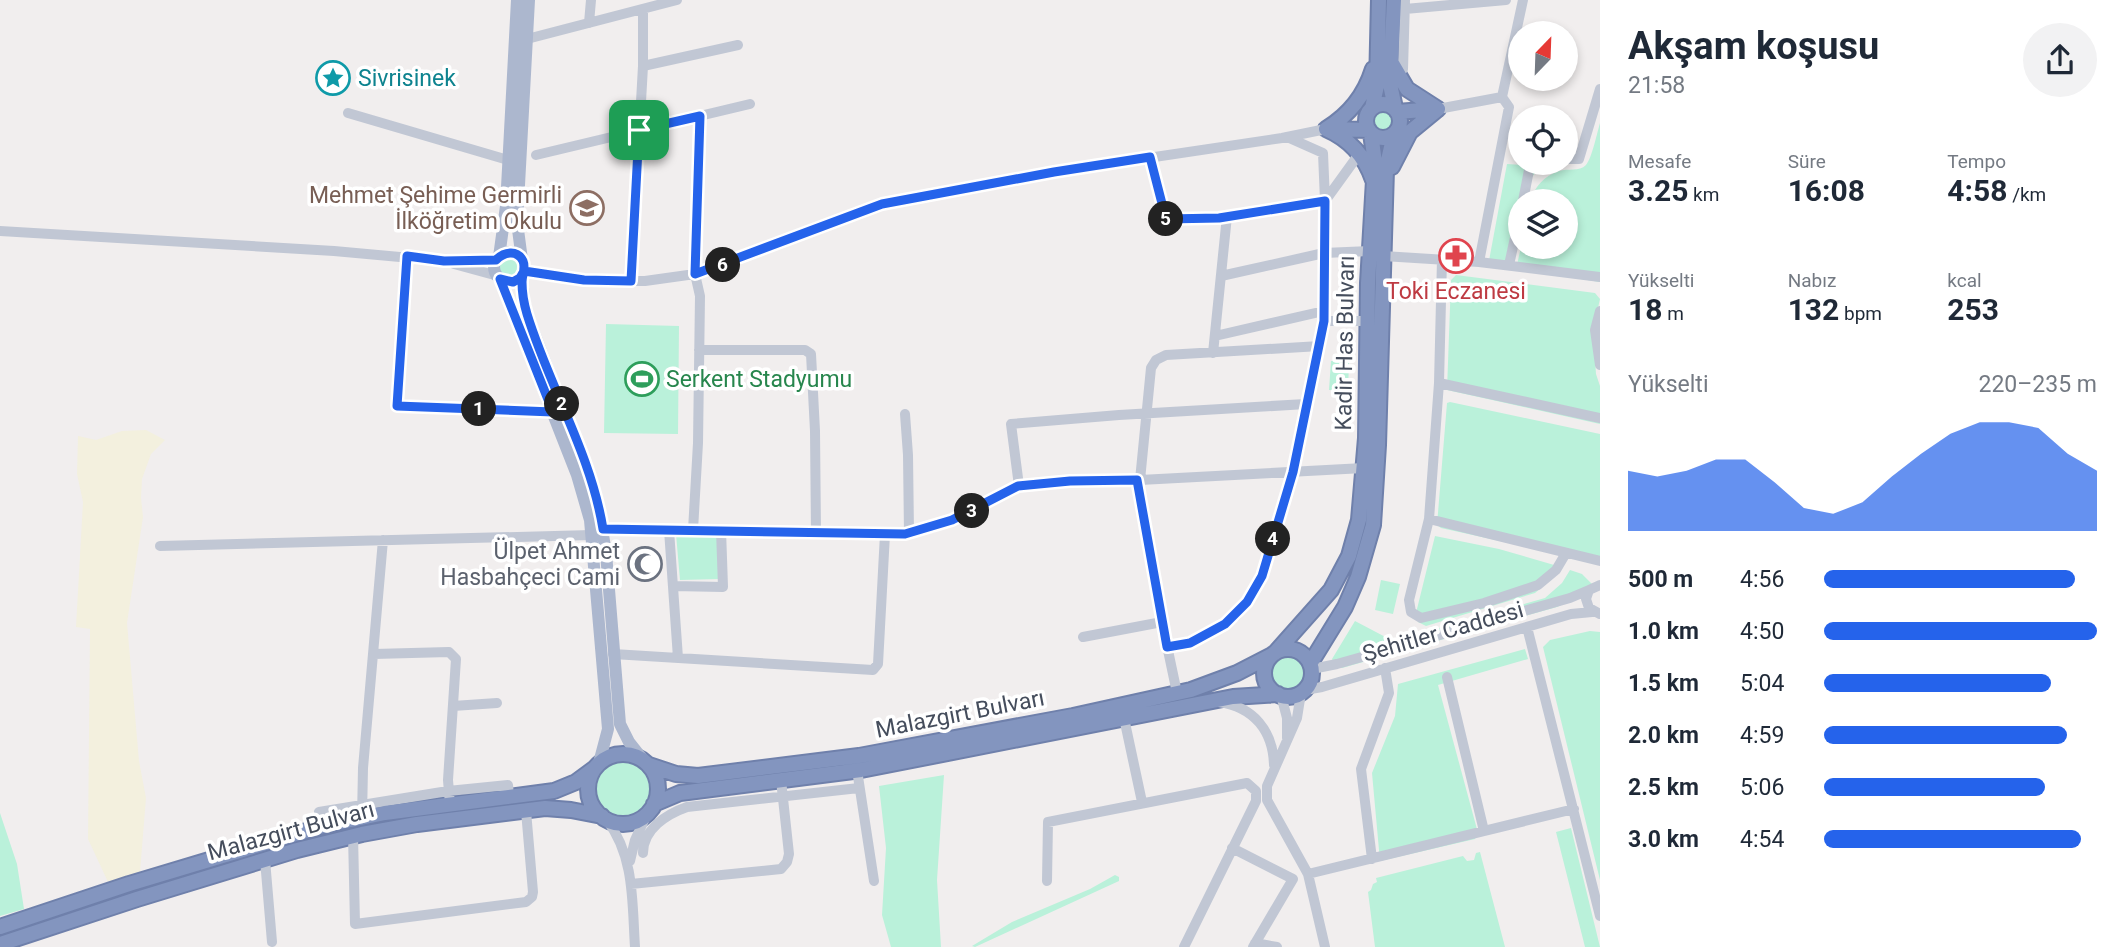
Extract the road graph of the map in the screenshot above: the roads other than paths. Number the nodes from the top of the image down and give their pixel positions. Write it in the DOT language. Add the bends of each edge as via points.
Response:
graph roads {
  1 [pos="517,0"];
  2 [pos="529,0"];
  3 [pos="591,0"];
  4 [pos="677,0"];
  5 [pos="1506,0"];
  6 [pos="1523,0"];
  7 [pos="1397,2"];
  8 [pos="643,9"];
  9 [pos="589,23"];
  10 [pos="527,39"];
  11 [pos="738,45"];
  12 [pos="1378,48"];
  13 [pos="1391,57"];
  14 [pos="643,66"];
  15 [pos="1404,69"];
  16 [pos="1600,89"];
  17 [pos="1502,97"];
  18 [pos="750,104"];
  19 [pos="1370,109"];
  20 [pos="1437,109"];
  21 [pos="1396,110"];
  22 [pos="348,113"];
  23 [pos="700,116"];
  24 [pos="1339,121"];
  25 [pos="1325,129"];
  26 [pos="639,130"];
  27 [pos="1396,131"];
  28 [pos="1370,132"];
  29 [pos="1287,137"];
  30 [pos="1359,154"];
  31 [pos="536,155"];
  32 [pos="1150,157"];
  33 [pos="1578,159"];
  34 [pos="508,160"];
  35 [pos="1380,183"];
  36 [pos="1325,201"];
  37 [pos="1227,216"];
  38 [pos="0,232"];
  39 [pos="1324,253"];
  40 [pos="1377,253"];
  41 [pos="407,256"];
  42 [pos="498,258"];
  43 [pos="1442,259"];
  44 [pos="1510,259"];
  45 [pos="444,261"];
  46 [pos="1479,262"];
  47 [pos="1509,265"];
  48 [pos="523,269"];
  49 [pos="695,274"];
  50 [pos="1221,275"];
  51 [pos="499,277"];
  52 [pos="1600,277"];
  53 [pos="631,281"];
  54 [pos="1600,312"];
  55 [pos="1324,316"];
  56 [pos="1367,321"];
  57 [pos="1215,336"];
  58 [pos="1320,346"];
  59 [pos="699,350"];
  60 [pos="1213,353"];
  61 [pos="1600,365"];
  62 [pos="1439,383"];
  63 [pos="1306,404"];
  64 [pos="553,412"];
  65 [pos="1146,413"];
  66 [pos="905,414"];
  67 [pos="1600,418"];
  68 [pos="1364,468"];
  69 [pos="1293,472"];
  70 [pos="1139,480"];
  71 [pos="1018,486"];
  72 [pos="1429,519"];
  73 [pos="669,530"];
  74 [pos="693,530"];
  75 [pos="721,530"];
  76 [pos="598,532"];
  77 [pos="816,533"];
  78 [pos="909,533"];
  79 [pos="885,534"];
  80 [pos="383,540"];
  81 [pos="160,546"];
  82 [pos="1566,553"];
  83 [pos="1600,561"];
  84 [pos="1600,585"];
  85 [pos="673,586"];
  86 [pos="1589,590"];
  87 [pos="1596,613"];
  88 [pos="1162,622"];
  89 [pos="1527,627"];
  90 [pos="1083,638"];
  91 [pos="1167,647"];
  92 [pos="374,654"];
  93 [pos="614,654"];
  94 [pos="1273,654"];
  95 [pos="678,658"];
  96 [pos="1311,666"];
  97 [pos="1385,668"];
  98 [pos="1447,677"];
  99 [pos="1303,692"];
  100 [pos="1177,693"];
  101 [pos="1280,695"];
  102 [pos="1208,702"];
  103 [pos="497,703"];
  104 [pos="453,706"];
  105 [pos="1124,718"];
  106 [pos="1286,741"];
  107 [pos="646,763"];
  108 [pos="597,765"];
  109 [pos="1274,768"];
  110 [pos="857,770"];
  111 [pos="781,780"];
  112 [pos="859,788"];
  113 [pos="1261,791"];
  114 [pos="783,796"];
  115 [pos="449,798"];
  116 [pos="1142,802"];
  117 [pos="651,809"];
  118 [pos="1574,809"];
  119 [pos="361,811"];
  120 [pos="526,811"];
  121 [pos="319,813"];
  122 [pos="605,818"];
  123 [pos="1484,831"];
  124 [pos="354,835"];
  125 [pos="1232,848"];
  126 [pos="643,853"];
  127 [pos="1372,859"];
  128 [pos="265,860"];
  129 [pos="629,869"];
  130 [pos="1308,874"];
  131 [pos="874,881"];
  132 [pos="1047,881"];
  133 [pos="631,884"];
  134 [pos="1597,886"];
  135 [pos="1600,916"];
  136 [pos="0,927"];
  137 [pos="272,942"];
  138 [pos="0,944"];
  139 [pos="1254,945"];
  140 [pos="635,947"];
  141 [pos="1184,947"];
  142 [pos="1277,947"];
  143 [pos="1325,947"];
  1 -- 34 [label="main road"];
  2 -- 10 [label="main road"];
  3 -- 9 [label="street"];
  4 -- 8 [label="street"];
  5 -- 7 [label="street"];
  6 -- 17 [label="street"];
  7 -- 12 [label="highway"];
  7 -- 13 [label="highway"];
  7 -- 15 [label="street"];
  8 -- 9 [label="street"];
  8 -- 14 [label="street"];
  9 -- 10 [label="street"];
  10 -- 48 [label="main road" via="517,222"];
  11 -- 14 [label="street"];
  12 -- 19 [label="highway" via="1377,86"];
  12 -- 24 [label="highway" via="1364,92"];
  13 -- 20 [label="highway" via="1407,89"];
  13 -- 21 [label="highway"];
  14 -- 26 [label="street"];
  16 -- 33 [label="street"];
  17 -- 20 [label="street"];
  17 -- 46 [label="street" via="1509,107"];
  18 -- 23 [label="street"];
  19 -- 21 [label="highway" via="1383,104"];
  19 -- 24 [label="highway"];
  19 -- 28 [label="highway" via="1366,118"];
  20 -- 21 [label="highway"];
  20 -- 27 [label="highway"];
  20 -- 35 [label="highway" via="1406,137"];
  21 -- 27 [label="highway" via="1400,119"];
  22 -- 34 [label="street"];
  23 -- 26 [label="street"];
  23 -- 49 [label="street"];
  24 -- 25 [label="highway"];
  25 -- 28 [label="highway"];
  25 -- 29 [label="street"];
  25 -- 30 [label="highway"];
  26 -- 31 [label="street"];
  26 -- 53 [label="street"];
  27 -- 28 [label="highway" via="1382,138"];
  27 -- 35 [label="highway, Kadir Has Bulvarı"];
  28 -- 35 [label="highway, Kadir Has Bulvarı"];
  29 -- 32 [label="street"];
  29 -- 36 [label="street" via="1323,153"];
  30 -- 35 [label="highway"];
  30 -- 36 [label="street"];
  32 -- 37 [label="street" via="1166,219"];
  32 -- 49 [label="street" via="882,204"];
  34 -- 42 [label="main road"];
  35 -- 40 [label="highway, Kadir Has Bulvarı"];
  36 -- 37 [label="street"];
  36 -- 39 [label="street"];
  37 -- 50 [label="street"];
  38 -- 41 [label="street"];
  39 -- 40 [label="street"];
  39 -- 50 [label="street"];
  39 -- 55 [label="street"];
  40 -- 43 [label="street"];
  40 -- 56 [label="highway, Kadir Has Bulvarı"];
  40 -- 96 [label="highway, Kadir Has Bulvarı" via="1378,445 1373,525 1345,607"];
  41 -- 45 [label="street"];
  41 -- 64 [label="street" via="397,406"];
  42 -- 45 [label="street"];
  42 -- 48 [label="main road" via="513,253"];
  42 -- 51 [label="main road" via="494,267"];
  43 -- 46 [label="street"];
  43 -- 62 [label="street"];
  44 -- 47 [label="street"];
  45 -- 51 [label="street"];
  46 -- 47 [label="street"];
  47 -- 52 [label="street"];
  48 -- 51 [label="main road" via="513,282"];
  48 -- 53 [label="street" via="584,280"];
  48 -- 76 [label="main road" via="528,317 589,476"];
  49 -- 53 [label="street"];
  49 -- 59 [label="street" via="700,296"];
  50 -- 57 [label="street"];
  51 -- 64 [label="main road"];
  54 -- 61 [label="street" via="1595,330"];
  55 -- 56 [label="street"];
  55 -- 57 [label="street"];
  55 -- 58 [label="street"];
  56 -- 68 [label="highway, Kadir Has Bulvarı"];
  57 -- 60 [label="street"];
  58 -- 60 [label="street"];
  58 -- 63 [label="street"];
  59 -- 74 [label="street"];
  59 -- 77 [label="street" via="805,350 811,354"];
  60 -- 65 [label="street" via="1166,355 1156,360"];
  62 -- 67 [label="street"];
  62 -- 72 [label="street"];
  63 -- 65 [label="street"];
  63 -- 69 [label="street"];
  64 -- 76 [label="main road"];
  65 -- 70 [label="street"];
  65 -- 71 [label="street" via="1011,424"];
  66 -- 78 [label="street"];
  68 -- 69 [label="street"];
  68 -- 94 [label="highway, Kadir Has Bulvarı" via="1359,520 1344,568 1331,590"];
  69 -- 70 [label="street"];
  69 -- 91 [label="street" via="1262,576 1247,602 1236,616 1206,635"];
  70 -- 71 [label="street"];
  70 -- 88 [label="street"];
  71 -- 78 [label="street" via="961,516"];
  72 -- 82 [label="street"];
  72 -- 82 [label="street" via="1409,600 1411,612 1421,618 1538,585"];
  73 -- 74 [label="street"];
  73 -- 76 [label="street"];
  73 -- 85 [label="street"];
  74 -- 75 [label="street"];
  75 -- 77 [label="street"];
  75 -- 85 [label="street" via="723,587"];
  76 -- 80 [label="street"];
  76 -- 93 [label="main road"];
  76 -- 108 [label="main road" via="608,729"];
  77 -- 79 [label="street"];
  78 -- 79 [label="street"];
  79 -- 95 [label="street" via="875,669"];
  80 -- 81 [label="street"];
  80 -- 92 [label="street"];
  82 -- 83 [label="street"];
  84 -- 86 [label="street, Şehitler Caddesi"];
  85 -- 95 [label="street"];
  86 -- 87 [label="street" via="1586,599"];
  86 -- 96 [label="street, Şehitler Caddesi" via="1337,664"];
  87 -- 89 [label="street, Şehitler Caddesi" via="1571,614"];
  88 -- 90 [label="street"];
  88 -- 91 [label="street"];
  89 -- 97 [label="street, Şehitler Caddesi"];
  89 -- 118 [label="street"];
  91 -- 100 [label="street"];
  92 -- 104 [label="street" via="453,654 457,662"];
  92 -- 119 [label="street"];
  93 -- 95 [label="street"];
  93 -- 107 [label="main road" via="620,723"];
  94 -- 96 [label="highway" via="1298,651"];
  94 -- 100 [label="highway, Malazgirt Bulvarı" via="1224,678"];
  94 -- 101 [label="highway" via="1266,663 1265,677"];
  96 -- 99 [label="highway" via="1310,682"];
  97 -- 99 [label="street, Şehitler Caddesi"];
  97 -- 127 [label="street" via="1388,692 1361,769"];
  98 -- 123 [label="street"];
  99 -- 101 [label="highway"];
  99 -- 106 [label="street"];
  100 -- 107 [label="highway, Malazgirt Bulvarı" via="859,756 698,776"];
  101 -- 102 [label="highway, Malazgirt Bulvarı"];
  101 -- 106 [label="street" via="1287,719"];
  102 -- 105 [label="highway, Malazgirt Bulvarı"];
  102 -- 109 [label="street" via="1238,707 1259,720 1271,741"];
  103 -- 104 [label="street"];
  104 -- 115 [label="street"];
  105 -- 110 [label="highway, Malazgirt Bulvarı"];
  105 -- 116 [label="street"];
  106 -- 109 [label="street"];
  107 -- 108 [label="highway" via="621,754"];
  107 -- 117 [label="highway" via="658,787"];
  108 -- 115 [label="highway, Malazgirt Bulvarı" via="561,788"];
  108 -- 122 [label="highway" via="589,797"];
  109 -- 113 [label="street"];
  110 -- 111 [label="highway, Malazgirt Bulvarı"];
  110 -- 112 [label="street"];
  111 -- 114 [label="street"];
  111 -- 117 [label="highway, Malazgirt Bulvarı" via="680,793"];
  112 -- 114 [label="street"];
  112 -- 131 [label="street"];
  113 -- 116 [label="street" via="1244,782"];
  113 -- 125 [label="street"];
  113 -- 130 [label="street"];
  114 -- 126 [label="street" via="680,810 653,829"];
  114 -- 133 [label="street" via="789,854 781,869"];
  115 -- 119 [label="highway, Malazgirt Bulvarı"];
  116 -- 132 [label="street" via="1048,822"];
  117 -- 122 [label="highway" via="631,822"];
  117 -- 129 [label="street" via="635,840"];
  118 -- 123 [label="street"];
  118 -- 134 [label="street"];
  119 -- 121 [label="street"];
  119 -- 136 [label="highway, Malazgirt Bulvarı"];
  120 -- 122 [label="highway, Malazgirt Bulvarı" via="558,808"];
  120 -- 124 [label="highway, Malazgirt Bulvarı"];
  120 -- 124 [label="street" via="533,892 526,902 355,924"];
  122 -- 129 [label="street" via="621,841"];
  123 -- 127 [label="street"];
  124 -- 128 [label="highway, Malazgirt Bulvarı"];
  125 -- 139 [label="street" via="1293,879"];
  125 -- 141 [label="street"];
  127 -- 130 [label="street"];
  128 -- 137 [label="street"];
  128 -- 138 [label="highway, Malazgirt Bulvarı"];
  129 -- 133 [label="street"];
  130 -- 143 [label="street"];
  133 -- 140 [label="street"];
  134 -- 135 [label="street"];
  139 -- 142 [label="street"];
}
